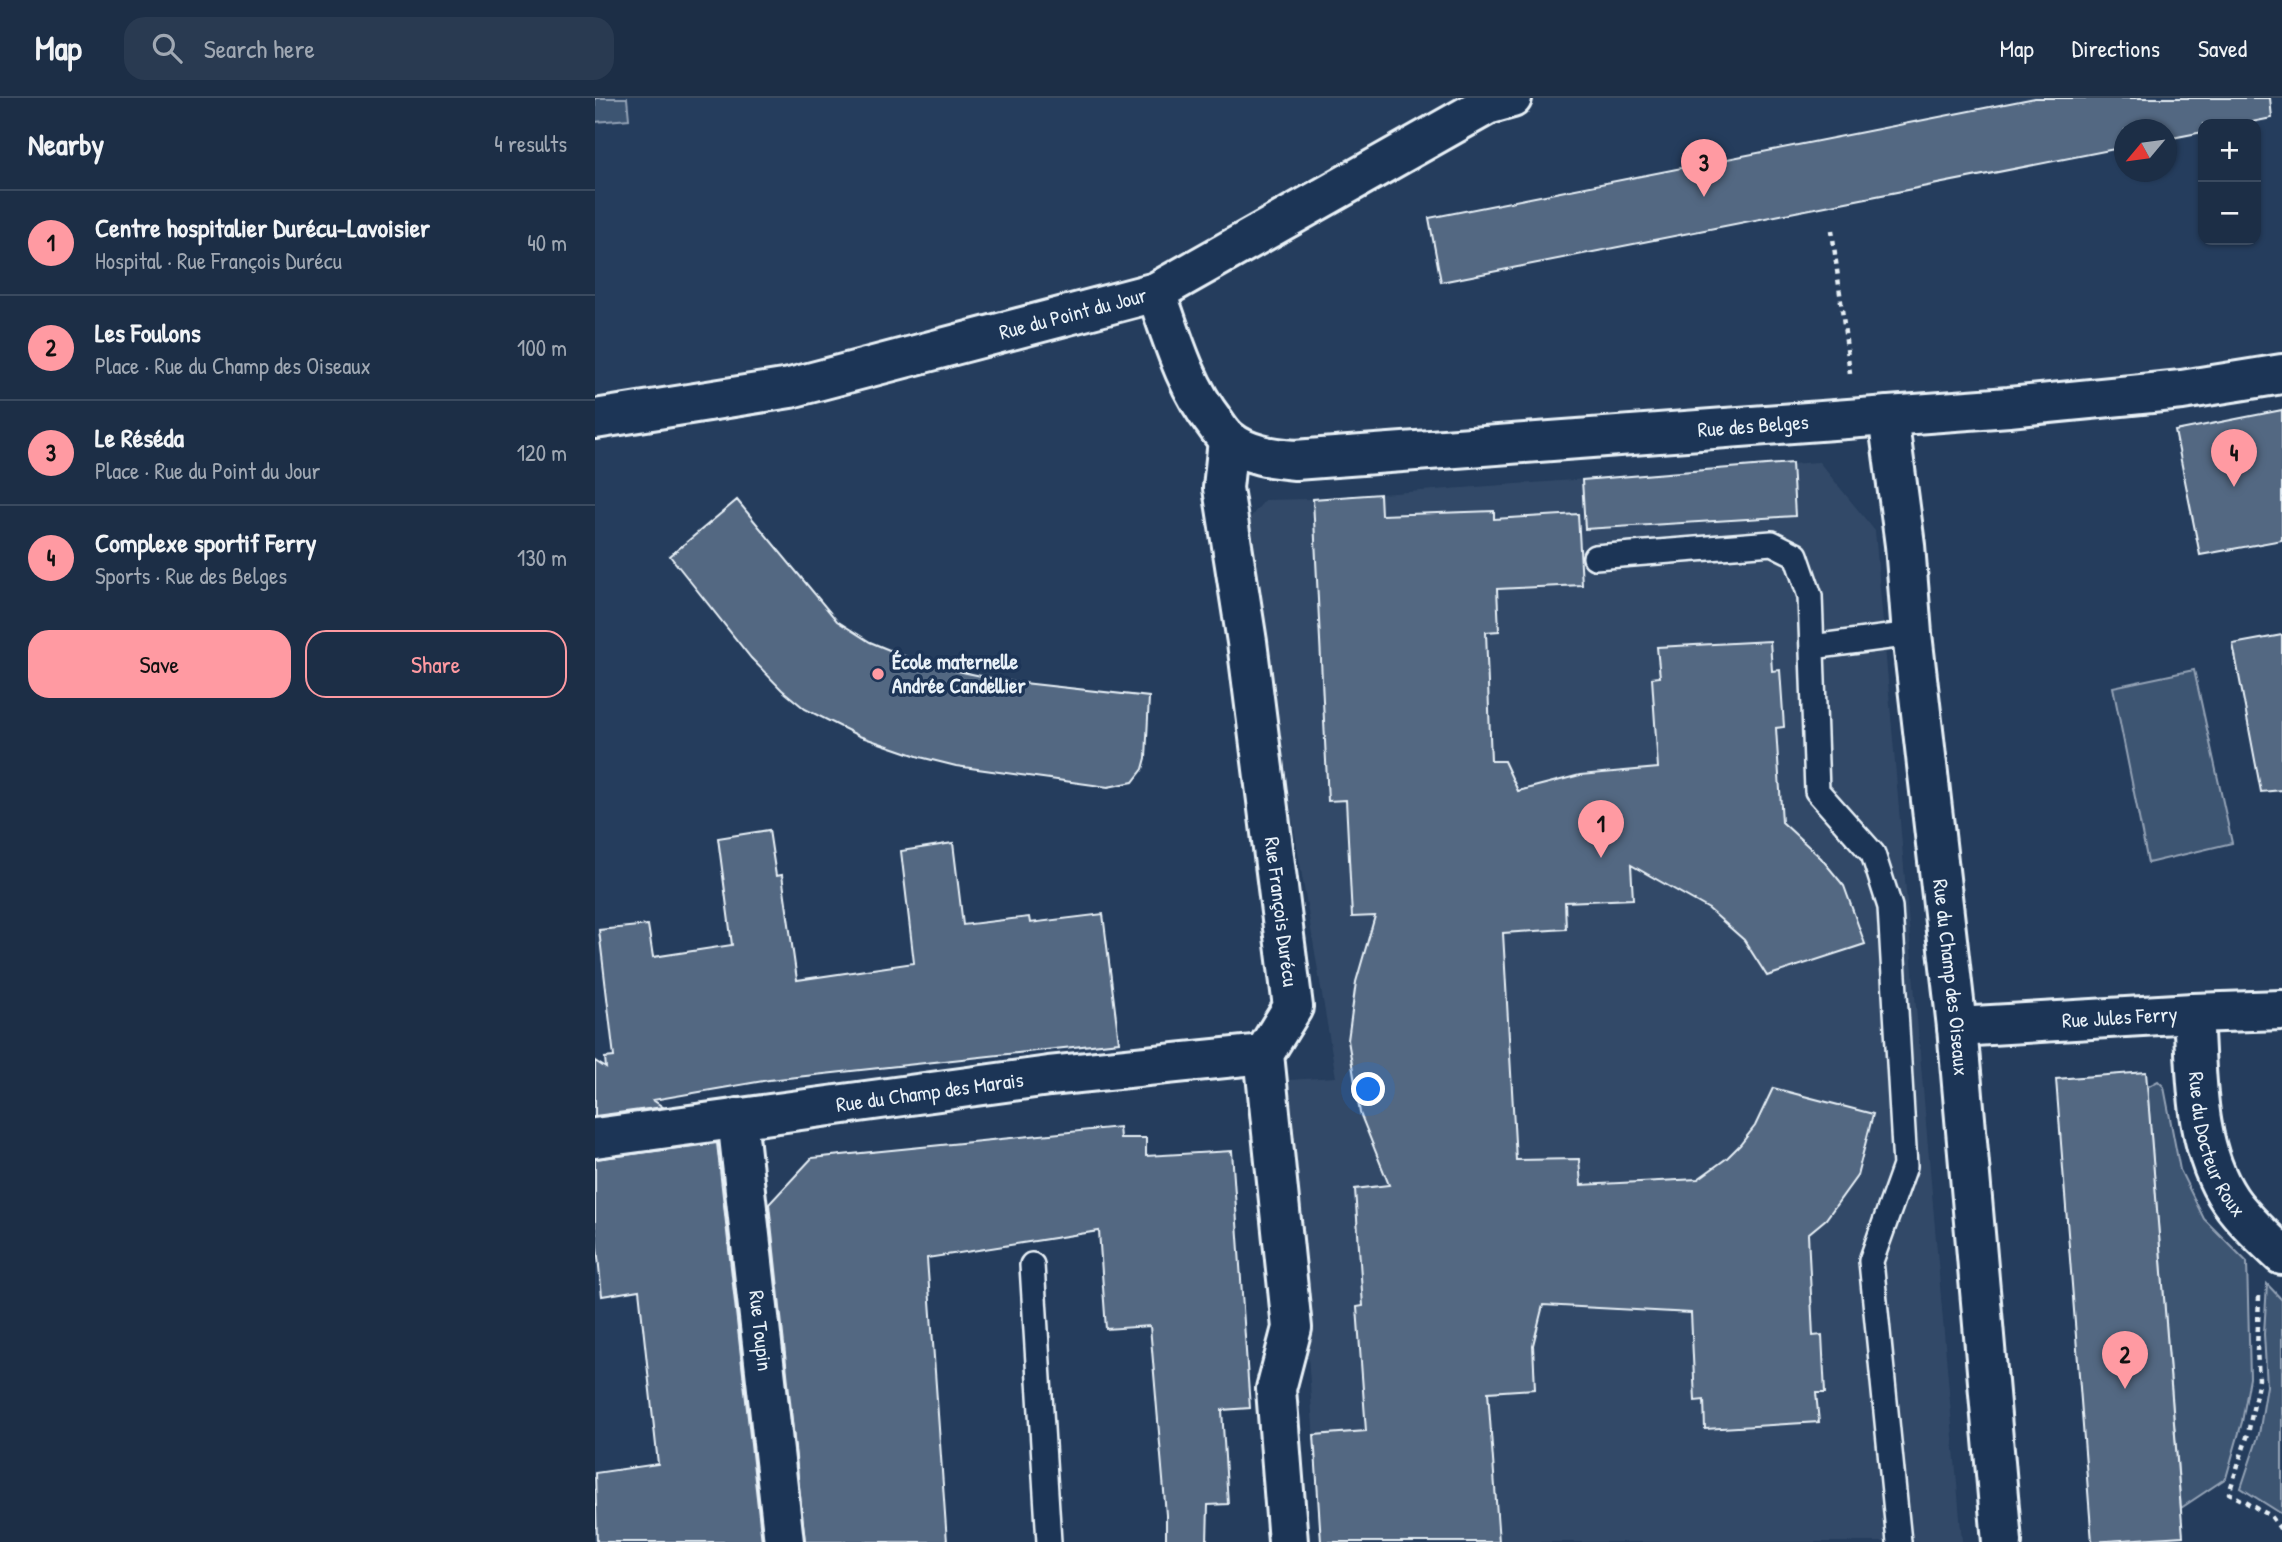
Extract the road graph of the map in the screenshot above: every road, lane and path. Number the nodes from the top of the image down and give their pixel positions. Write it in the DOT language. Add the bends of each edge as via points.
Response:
graph roads {
  1 [pos="1512,98"];
  2 [pos="1832,230"];
  3 [pos="1156,292"];
  4 [pos="2282,374"];
  5 [pos="1871,417"];
  6 [pos="595,419"];
  7 [pos="1228,440"];
  8 [pos="1595,556"];
  9 [pos="1912,634"];
  10 [pos="1812,647"];
  11 [pos="2282,1010"];
  12 [pos="2193,1013"];
  13 [pos="1957,1027"];
  14 [pos="1264,1054"];
  15 [pos="737,1118"];
  16 [pos="595,1138"];
  17 [pos="2272,1245"];
  18 [pos="1032,1265"];
  19 [pos="2282,1531"];
  20 [pos="784,1542"];
  21 [pos="1049,1542"];
  22 [pos="1288,1542"];
  23 [pos="1899,1542"];
  24 [pos="2003,1542"];
  1 -- 3 [label="street, Rue du Point du Jour" via="1487,104"];
  2 -- 5 [label="path" via="1846,331"];
  3 -- 6 [label="street, Rue du Point du Jour" via="790,388"];
  3 -- 7 [label="street" via="1195,392"];
  4 -- 5 [label="street, Rue des Belges" via="2169,392"];
  5 -- 7 [label="street, Rue des Belges" via="1295,460 1250,452"];
  5 -- 9 [label="street, Rue du Champ des Oiseaux" via="1905,545"];
  7 -- 14 [label="street, Rue François Durécu" via="1223,488 1293,1007"];
  8 -- 10 [label="lane" via="1772,543 1796,555 1810,596"];
  9 -- 10 [label="lane"];
  9 -- 13 [label="street, Rue du Champ des Oiseaux"];
  10 -- 23 [label="lane" via="1817,790 1873,853 1890,907 1905,1166 1871,1261"];
  11 -- 12 [label="street, Rue Jules Ferry"];
  12 -- 13 [label="street, Rue Jules Ferry"];
  12 -- 17 [label="street, Rue du Docteur Roux" via="2200,1111 2217,1176 2231,1201"];
  13 -- 24 [label="street, Rue du Champ des Oiseaux"];
  14 -- 15 [label="street, Rue du Champ des Marais" via="1049,1076"];
  14 -- 22 [label="street" via="1292,1328 1276,1389"];
  15 -- 16 [label="street, Rue du Champ des Marais"];
  15 -- 20 [label="street, Rue Toupin"];
  17 -- 19 [label="path" via="2257,1350 2259,1379 2229,1493 2271,1516"];
  18 -- 21 [label="lane"];
}
